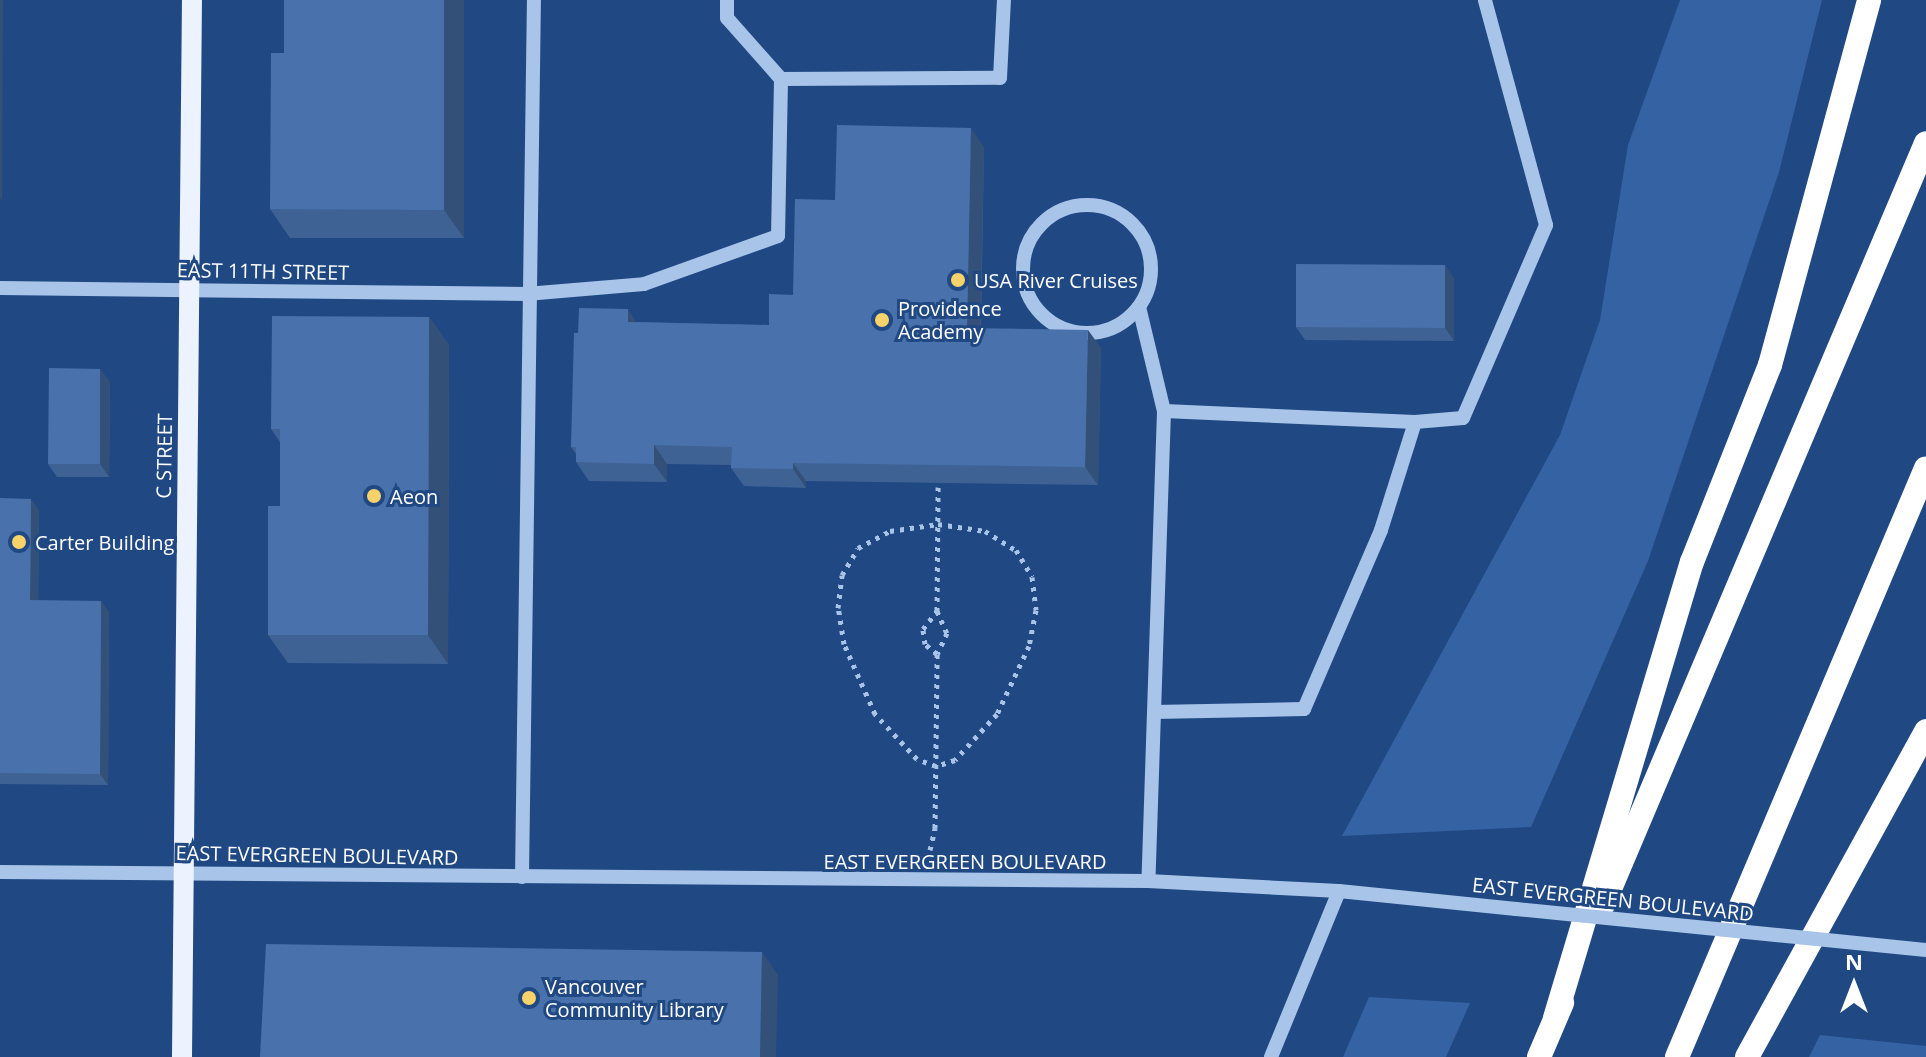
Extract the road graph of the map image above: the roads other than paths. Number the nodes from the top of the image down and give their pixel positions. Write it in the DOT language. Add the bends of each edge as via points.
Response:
graph roads {
  1 [pos="192,0"];
  2 [pos="534,0"];
  3 [pos="727,0"];
  4 [pos="1004,0"];
  5 [pos="1485,0"];
  6 [pos="1869,0"];
  7 [pos="781,79"];
  8 [pos="1926,143"];
  9 [pos="0,288"];
  10 [pos="189,291"];
  11 [pos="526,294"];
  12 [pos="1139,307"];
  13 [pos="1164,411"];
  14 [pos="1415,422"];
  15 [pos="1926,468"];
  16 [pos="1154,712"];
  17 [pos="1926,731"];
  18 [pos="0,872"];
  19 [pos="184,874"];
  20 [pos="522,877"];
  21 [pos="1148,881"];
  22 [pos="1339,891"];
  23 [pos="1926,950"];
  24 [pos="1555,1018"];
  25 [pos="182,1057"];
  26 [pos="1271,1057"];
  27 [pos="1539,1057"];
  28 [pos="1677,1057"];
  29 [pos="1747,1057"];
  1 -- 10 [label="main road, C STREET"];
  2 -- 11 [label="street"];
  3 -- 7 [label="street" via="727,18"];
  4 -- 7 [label="street" via="1000,78"];
  5 -- 14 [label="street" via="1546,225 1463,418"];
  6 -- 24 [label="highway" via="1770,365 1692,562"];
  7 -- 11 [label="street, EAST 11TH STREET" via="778,236 644,284"];
  8 -- 24 [label="highway"];
  9 -- 10 [label="street, EAST 11TH STREET"];
  10 -- 11 [label="street, EAST 11TH STREET"];
  10 -- 19 [label="main road, C STREET"];
  11 -- 20 [label="street"];
  12 -- 12 [label="street" via="1152,268 1148,247 1122,215 1082,204 1061,209 1030,238 1023,280 1044,318 1084,333 1105,331"];
  12 -- 13 [label="street"];
  13 -- 14 [label="street"];
  13 -- 16 [label="street"];
  14 -- 16 [label="street" via="1381,530 1304,709"];
  15 -- 28 [label="highway"];
  16 -- 21 [label="street"];
  17 -- 29 [label="highway"];
  18 -- 19 [label="street, EAST EVERGREEN BOULEVARD"];
  19 -- 20 [label="street, EAST EVERGREEN BOULEVARD"];
  19 -- 25 [label="main road, C STREET"];
  20 -- 21 [label="street, EAST EVERGREEN BOULEVARD"];
  21 -- 22 [label="street, EAST EVERGREEN BOULEVARD"];
  22 -- 23 [label="street, EAST EVERGREEN BOULEVARD, bridge"];
  22 -- 26 [label="street"];
  24 -- 27 [label="highway"];
}
